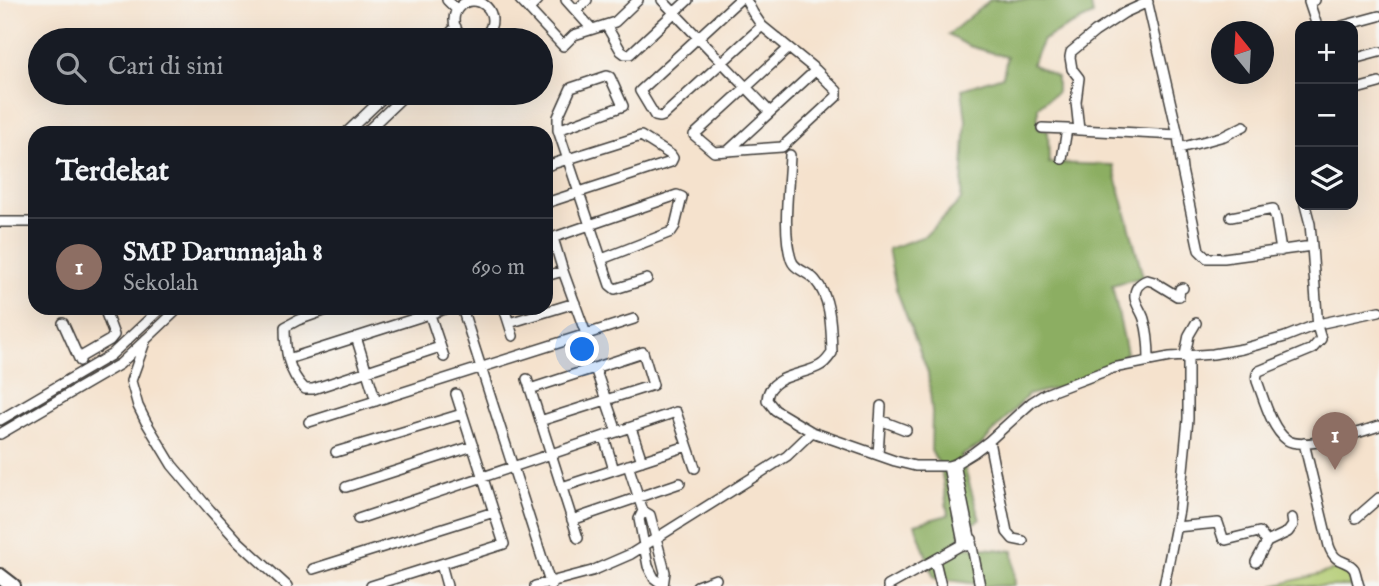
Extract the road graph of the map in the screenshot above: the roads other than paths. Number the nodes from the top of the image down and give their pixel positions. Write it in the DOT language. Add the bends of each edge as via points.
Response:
graph roads {
  1 [pos="447,0"];
  2 [pos="520,0"];
  3 [pos="538,0"];
  4 [pos="566,0"];
  5 [pos="587,0"];
  6 [pos="638,0"];
  7 [pos="662,0"];
  8 [pos="688,0"];
  9 [pos="740,0"];
  10 [pos="746,0"];
  11 [pos="1315,0"];
  12 [pos="1148,1"];
  13 [pos="487,2"];
  14 [pos="461,4"];
  15 [pos="528,9"];
  16 [pos="576,11"];
  17 [pos="674,13"];
  18 [pos="1379,16"];
  19 [pos="1315,21"];
  20 [pos="1358,22"];
  21 [pos="606,25"];
  22 [pos="762,26"];
  23 [pos="456,27"];
  24 [pos="490,28"];
  25 [pos="546,28"];
  26 [pos="592,29"];
  27 [pos="553,35"];
  28 [pos="698,38"];
  29 [pos="789,48"];
  30 [pos="1379,52"];
  31 [pos="1358,58"];
  32 [pos="722,62"];
  33 [pos="816,70"];
  34 [pos="1379,83"];
  35 [pos="746,88"];
  36 [pos="1358,89"];
  37 [pos="375,105"];
  38 [pos="395,105"];
  39 [pos="770,112"];
  40 [pos="353,126"];
  41 [pos="373,126"];
  42 [pos="1244,126"];
  43 [pos="1042,128"];
  44 [pos="1067,129"];
  45 [pos="558,130"];
  46 [pos="1079,130"];
  47 [pos="1178,135"];
  48 [pos="1180,148"];
  49 [pos="729,150"];
  50 [pos="790,155"];
  51 [pos="567,159"];
  52 [pos="1062,159"];
  53 [pos="553,164"];
  54 [pos="580,193"];
  55 [pos="553,201"];
  56 [pos="1306,210"];
  57 [pos="1231,217"];
  58 [pos="0,222"];
  59 [pos="28,222"];
  60 [pos="590,224"];
  61 [pos="553,238"];
  62 [pos="553,246"];
  63 [pos="1312,246"];
  64 [pos="1281,251"];
  65 [pos="602,259"];
  66 [pos="563,271"];
  67 [pos="553,274"];
  68 [pos="647,279"];
  69 [pos="1183,288"];
  70 [pos="575,303"];
  71 [pos="553,310"];
  72 [pos="1379,311"];
  73 [pos="107,315"];
  74 [pos="154,315"];
  75 [pos="172,315"];
  76 [pos="312,315"];
  77 [pos="418,315"];
  78 [pos="430,315"];
  79 [pos="464,315"];
  80 [pos="506,315"];
  81 [pos="535,315"];
  82 [pos="634,319"];
  83 [pos="63,323"];
  84 [pos="509,323"];
  85 [pos="1195,323"];
  86 [pos="1318,324"];
  87 [pos="586,334"];
  88 [pos="513,336"];
  89 [pos="356,337"];
  90 [pos="146,340"];
  91 [pos="440,346"];
  92 [pos="1186,355"];
  93 [pos="444,357"];
  94 [pos="79,358"];
  95 [pos="288,359"];
  96 [pos="1150,360"];
  97 [pos="481,368"];
  98 [pos="595,368"];
  99 [pos="85,370"];
  100 [pos="366,370"];
  101 [pos="527,379"];
  102 [pos="90,382"];
  103 [pos="530,389"];
  104 [pos="456,394"];
  105 [pos="606,400"];
  106 [pos="376,401"];
  107 [pos="881,406"];
  108 [pos="462,414"];
  109 [pos="0,419"];
  110 [pos="880,420"];
  111 [pos="540,421"];
  112 [pos="309,422"];
  113 [pos="1379,426"];
  114 [pos="631,428"];
  115 [pos="906,430"];
  116 [pos="617,432"];
  117 [pos="812,432"];
  118 [pos="0,434"];
  119 [pos="604,437"];
  120 [pos="989,441"];
  121 [pos="1304,443"];
  122 [pos="473,446"];
  123 [pos="687,446"];
  124 [pos="336,452"];
  125 [pos="551,455"];
  126 [pos="878,455"];
  127 [pos="642,461"];
  128 [pos="952,465"];
  129 [pos="628,466"];
  130 [pos="513,468"];
  131 [pos="695,468"];
  132 [pos="614,470"];
  133 [pos="483,478"];
  134 [pos="680,484"];
  135 [pos="346,487"];
  136 [pos="562,487"];
  137 [pos="638,498"];
  138 [pos="1379,498"];
  139 [pos="643,511"];
  140 [pos="494,512"];
  141 [pos="1292,518"];
  142 [pos="358,519"];
  143 [pos="1356,519"];
  144 [pos="572,520"];
  145 [pos="1176,527"];
  146 [pos="578,538"];
  147 [pos="656,539"];
  148 [pos="967,541"];
  149 [pos="1023,541"];
  150 [pos="1267,542"];
  151 [pos="645,546"];
  152 [pos="935,561"];
  153 [pos="1256,562"];
  154 [pos="441,564"];
  155 [pos="313,569"];
  156 [pos="0,576"];
  157 [pos="716,579"];
  158 [pos="550,584"];
  159 [pos="663,585"];
  160 [pos="13,586"];
  161 [pos="287,586"];
  162 [pos="371,586"];
  163 [pos="447,586"];
  164 [pos="535,586"];
  165 [pos="696,586"];
  166 [pos="888,586"];
  167 [pos="942,586"];
  168 [pos="980,586"];
  169 [pos="1164,586"];
  170 [pos="1359,586"];
  1 -- 14 [label="street"];
  2 -- 15 [label="street"];
  3 -- 15 [label="street"];
  4 -- 16 [label="street"];
  5 -- 16 [label="street"];
  6 -- 21 [label="street"];
  7 -- 17 [label="street"];
  8 -- 17 [label="street"];
  9 -- 28 [label="street"];
  10 -- 22 [label="street"];
  11 -- 19 [label="street" via="1309,2"];
  12 -- 46 [label="street" via="1071,52 1072,69 1079,78"];
  12 -- 47 [label="street"];
  13 -- 14 [label="street"];
  13 -- 24 [label="street"];
  14 -- 23 [label="street" via="455,15"];
  15 -- 25 [label="street"];
  16 -- 26 [label="street"];
  17 -- 21 [label="street" via="630,54 621,51"];
  17 -- 28 [label="street"];
  18 -- 20 [label="street"];
  21 -- 26 [label="street"];
  22 -- 29 [label="street"];
  22 -- 32 [label="street"];
  26 -- 27 [label="street" via="574,35 563,46"];
  28 -- 32 [label="street"];
  28 -- 32 [label="street" via="640,91 655,116 663,116"];
  29 -- 33 [label="street"];
  29 -- 35 [label="street"];
  30 -- 31 [label="street"];
  32 -- 35 [label="street"];
  33 -- 39 [label="street"];
  33 -- 49 [label="street" via="837,96 782,148"];
  34 -- 36 [label="street"];
  35 -- 39 [label="street"];
  35 -- 49 [label="street" via="694,135 714,152"];
  37 -- 40 [label="street"];
  38 -- 41 [label="street"];
  39 -- 49 [label="street"];
  42 -- 48 [label="street"];
  43 -- 44 [label="street"];
  44 -- 46 [label="street"];
  44 -- 52 [label="street"];
  45 -- 45 [label="street" via="558,117 571,88 610,77 622,106"];
  45 -- 51 [label="street"];
  46 -- 47 [label="street"];
  47 -- 48 [label="street"];
  48 -- 64 [label="street" via="1199,250 1204,256"];
  50 -- 117 [label="street" via="790,258 822,290 832,352 818,367 776,383 767,400 775,410"];
  51 -- 53 [label="street"];
  51 -- 54 [label="street"];
  51 -- 54 [label="street" via="642,136 672,156 671,162"];
  54 -- 55 [label="street"];
  54 -- 60 [label="street"];
  56 -- 63 [label="street"];
  57 -- 64 [label="street" via="1273,209"];
  58 -- 59 [label="street"];
  60 -- 61 [label="street"];
  60 -- 65 [label="street"];
  60 -- 65 [label="street" via="682,197 671,232"];
  62 -- 66 [label="street"];
  63 -- 64 [label="street"];
  63 -- 86 [label="street"];
  65 -- 68 [label="street" via="615,289"];
  66 -- 67 [label="street"];
  66 -- 70 [label="street"];
  69 -- 96 [label="street" via="1177,296 1147,280 1136,289"];
  70 -- 71 [label="street"];
  70 -- 87 [label="street"];
  72 -- 86 [label="street"];
  73 -- 94 [label="street" via="114,335"];
  74 -- 99 [label="street" via="111,355"];
  75 -- 90 [label="street"];
  76 -- 95 [label="street" via="285,327"];
  77 -- 89 [label="street"];
  78 -- 91 [label="street"];
  79 -- 97 [label="street"];
  80 -- 84 [label="street"];
  81 -- 84 [label="street"];
  82 -- 87 [label="street"];
  83 -- 94 [label="street"];
  84 -- 88 [label="street"];
  85 -- 92 [label="street"];
  86 -- 92 [label="street" via="1242,349"];
  86 -- 121 [label="street" via="1321,340 1316,346 1259,371 1256,377 1271,419 1291,442"];
  87 -- 97 [label="street"];
  89 -- 95 [label="street"];
  89 -- 100 [label="street"];
  90 -- 102 [label="street" via="120,364"];
  90 -- 161 [label="street" via="131,381 146,422 172,465 210,510"];
  91 -- 93 [label="street"];
  91 -- 100 [label="street"];
  92 -- 96 [label="street"];
  92 -- 145 [label="street" via="1188,419"];
  94 -- 99 [label="street"];
  95 -- 100 [label="street" via="305,390"];
  96 -- 120 [label="street" via="1113,368 1045,394"];
  97 -- 106 [label="street"];
  97 -- 130 [label="street"];
  98 -- 103 [label="street"];
  98 -- 105 [label="street"];
  98 -- 105 [label="street" via="643,352 653,385"];
  99 -- 102 [label="street"];
  99 -- 109 [label="street"];
  100 -- 106 [label="street"];
  101 -- 103 [label="street"];
  102 -- 118 [label="street"];
  103 -- 111 [label="street"];
  104 -- 108 [label="street"];
  105 -- 111 [label="street"];
  105 -- 116 [label="street"];
  106 -- 112 [label="street"];
  107 -- 110 [label="street"];
  108 -- 122 [label="street"];
  108 -- 124 [label="street"];
  110 -- 115 [label="street"];
  110 -- 126 [label="street"];
  111 -- 125 [label="street"];
  113 -- 121 [label="street"];
  114 -- 116 [label="street"];
  114 -- 123 [label="street" via="676,412"];
  114 -- 127 [label="street"];
  116 -- 119 [label="street"];
  117 -- 126 [label="street"];
  117 -- 147 [label="street" via="787,456"];
  119 -- 125 [label="street"];
  119 -- 132 [label="street"];
  120 -- 128 [label="street"];
  120 -- 149 [label="street" via="1007,532"];
  121 -- 170 [label="street" via="1332,554 1354,569"];
  122 -- 133 [label="street"];
  122 -- 135 [label="street"];
  123 -- 127 [label="street"];
  123 -- 131 [label="street"];
  125 -- 130 [label="street"];
  125 -- 136 [label="street"];
  126 -- 128 [label="street" via="915,466"];
  127 -- 129 [label="street"];
  128 -- 148 [label="street"];
  129 -- 132 [label="street"];
  129 -- 137 [label="street"];
  130 -- 133 [label="street"];
  130 -- 158 [label="street"];
  132 -- 136 [label="street"];
  133 -- 140 [label="street"];
  133 -- 142 [label="street"];
  134 -- 137 [label="street"];
  136 -- 144 [label="street"];
  137 -- 139 [label="street"];
  137 -- 144 [label="street"];
  138 -- 143 [label="street"];
  139 -- 147 [label="street" via="649,515"];
  139 -- 151 [label="street" via="639,520"];
  140 -- 154 [label="street" via="504,544"];
  140 -- 155 [label="street"];
  141 -- 150 [label="street" via="1288,531"];
  144 -- 146 [label="street"];
  145 -- 150 [label="street" via="1218,523 1224,539 1257,531"];
  145 -- 169 [label="street"];
  147 -- 151 [label="street"];
  147 -- 159 [label="street" via="665,572"];
  148 -- 152 [label="street"];
  148 -- 168 [label="street"];
  150 -- 153 [label="street"];
  151 -- 158 [label="street" via="620,560"];
  151 -- 159 [label="street" via="651,574"];
  152 -- 166 [label="street"];
  152 -- 167 [label="street"];
  154 -- 162 [label="street"];
  154 -- 163 [label="street"];
  156 -- 160 [label="main road"];
  157 -- 165 [label="street"];
  158 -- 164 [label="street"];
}
